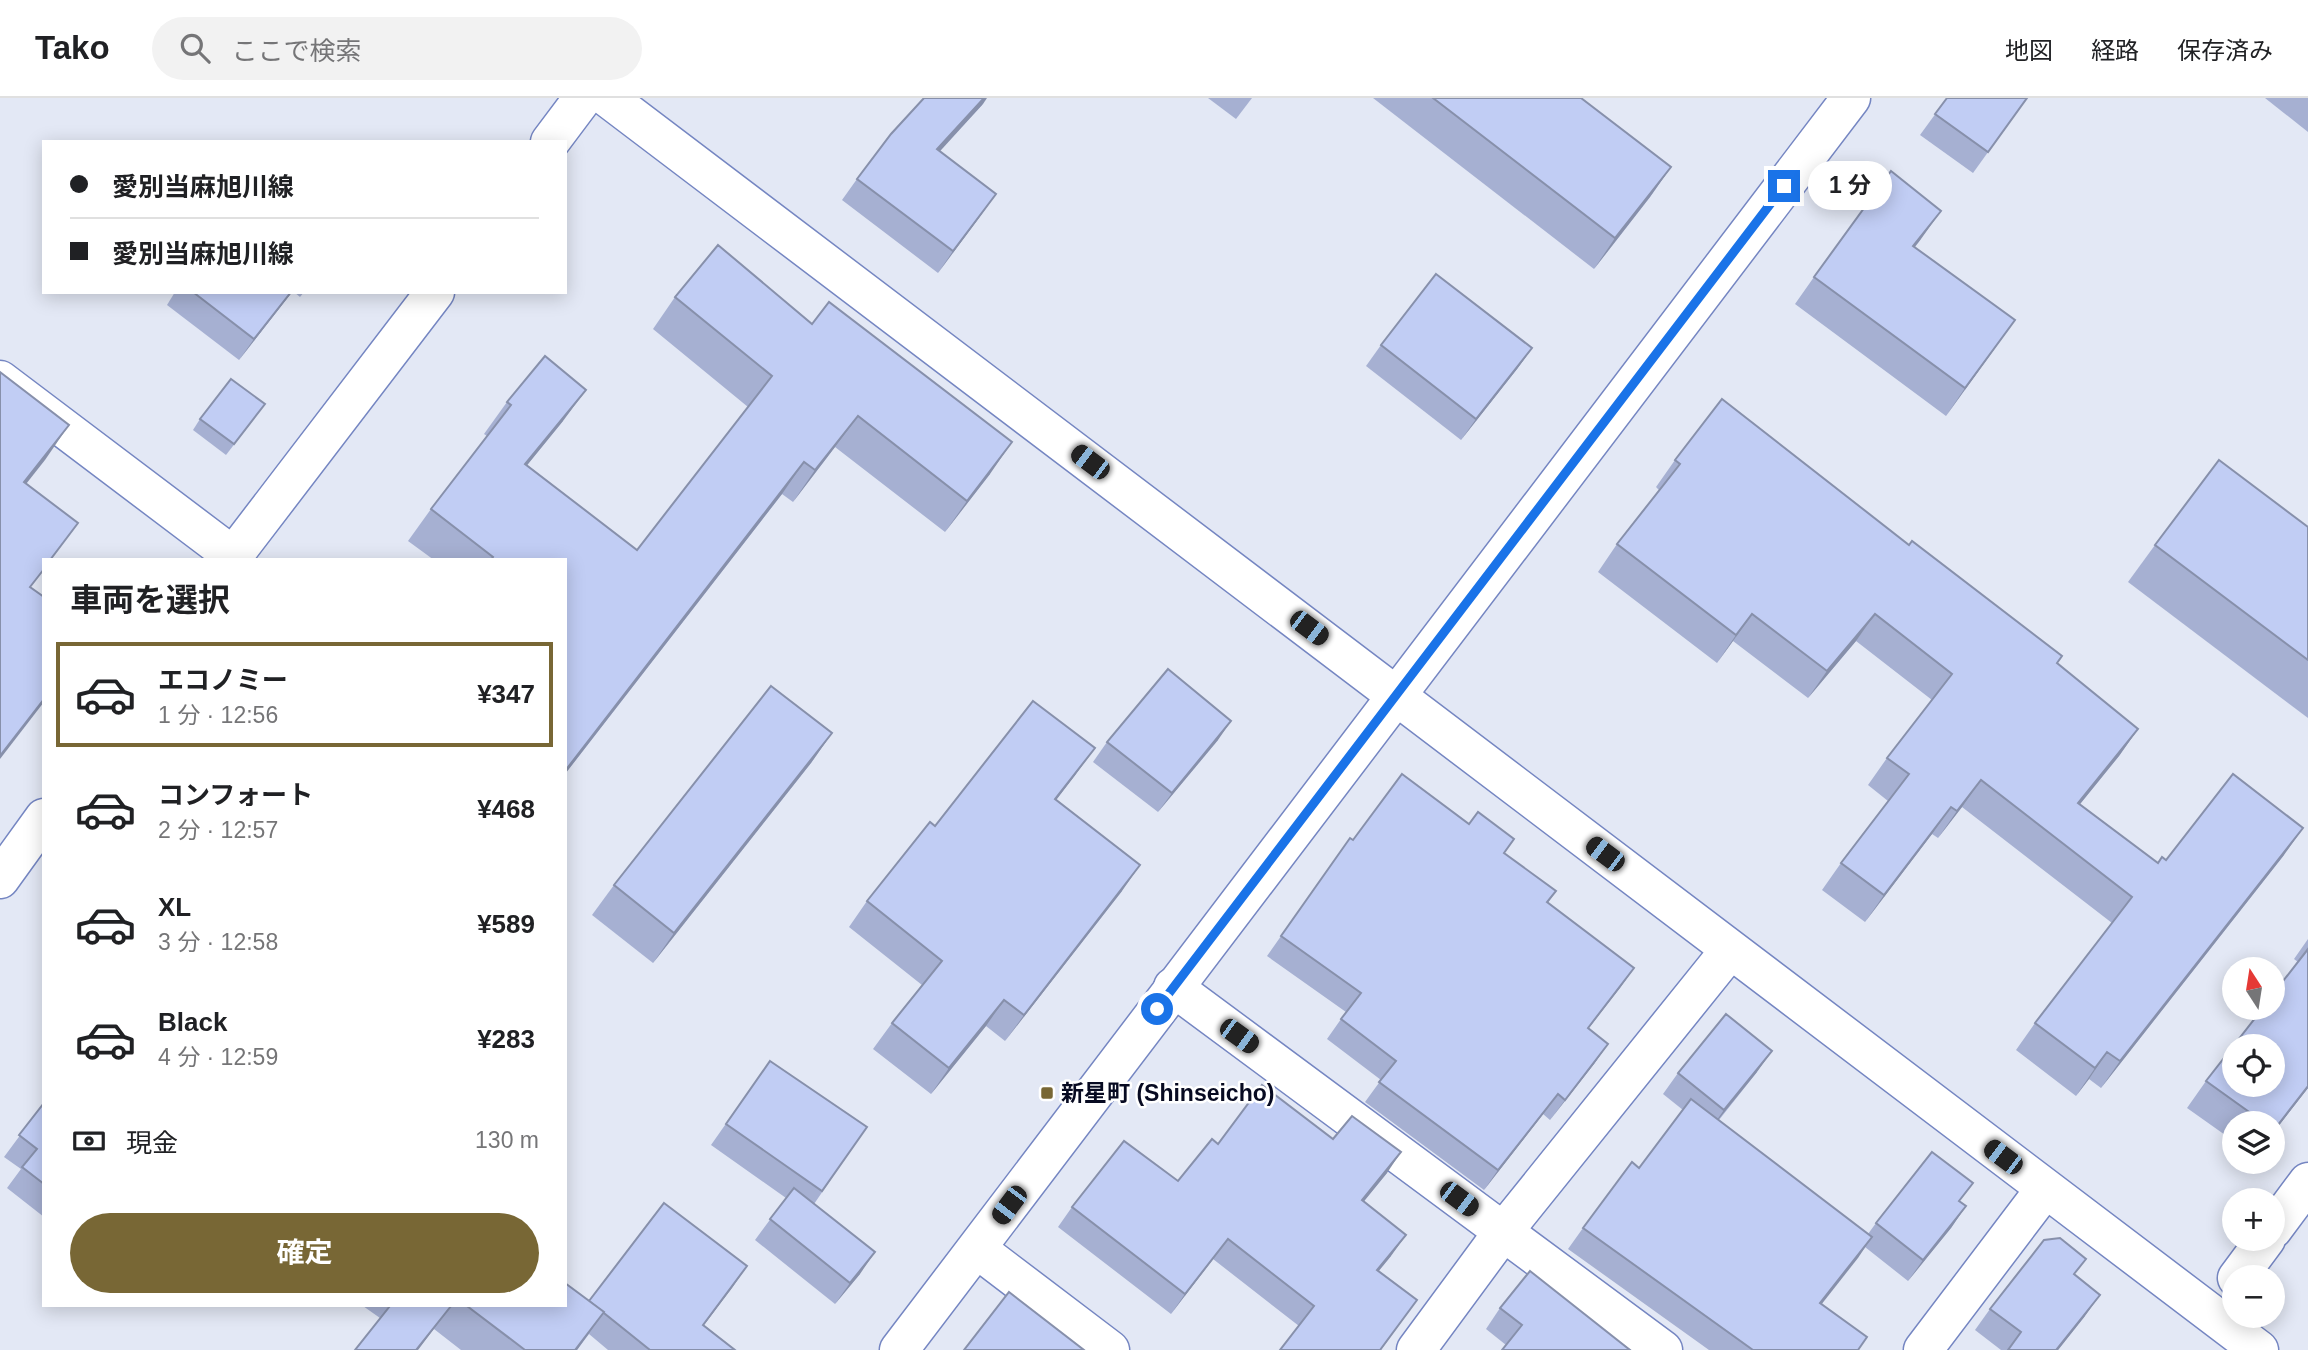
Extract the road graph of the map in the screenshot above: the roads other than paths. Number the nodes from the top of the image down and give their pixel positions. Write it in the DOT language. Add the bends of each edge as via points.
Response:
graph roads {
  1 [pos="583,98"];
  2 [pos="608,98"];
  3 [pos="1852,98"];
  4 [pos="552,140"];
  5 [pos="433,294"];
  6 [pos="0,380"];
  7 [pos="232,558"];
  8 [pos="1397,694"];
  9 [pos="42,821"];
  10 [pos="0,879"];
  11 [pos="1730,950"];
  12 [pos="1173,987"];
  13 [pos="2308,1182"];
  14 [pos="2045,1189"];
  15 [pos="2285,1213"];
  16 [pos="1503,1232"];
  17 [pos="977,1249"];
  18 [pos="2222,1298"];
  19 [pos="2211,1313"];
  20 [pos="899,1350"];
  21 [pos="1110,1350"];
  22 [pos="1416,1350"];
  23 [pos="1663,1350"];
  24 [pos="1923,1350"];
  25 [pos="2259,1350"];
  1 -- 4 [label="street"];
  2 -- 8 [label="street"];
  3 -- 8 [label="street"];
  5 -- 7 [label="street"];
  6 -- 7 [label="street"];
  8 -- 11 [label="street"];
  8 -- 12 [label="street"];
  9 -- 10 [label="street"];
  11 -- 14 [label="street"];
  11 -- 16 [label="street"];
  12 -- 16 [label="street"];
  12 -- 17 [label="street"];
  13 -- 15 [label="street"];
  14 -- 19 [label="street"];
  14 -- 24 [label="street"];
  16 -- 22 [label="street"];
  16 -- 23 [label="street"];
  17 -- 20 [label="street"];
  17 -- 21 [label="street"];
  18 -- 19 [label="street"];
  19 -- 25 [label="street"];
}
